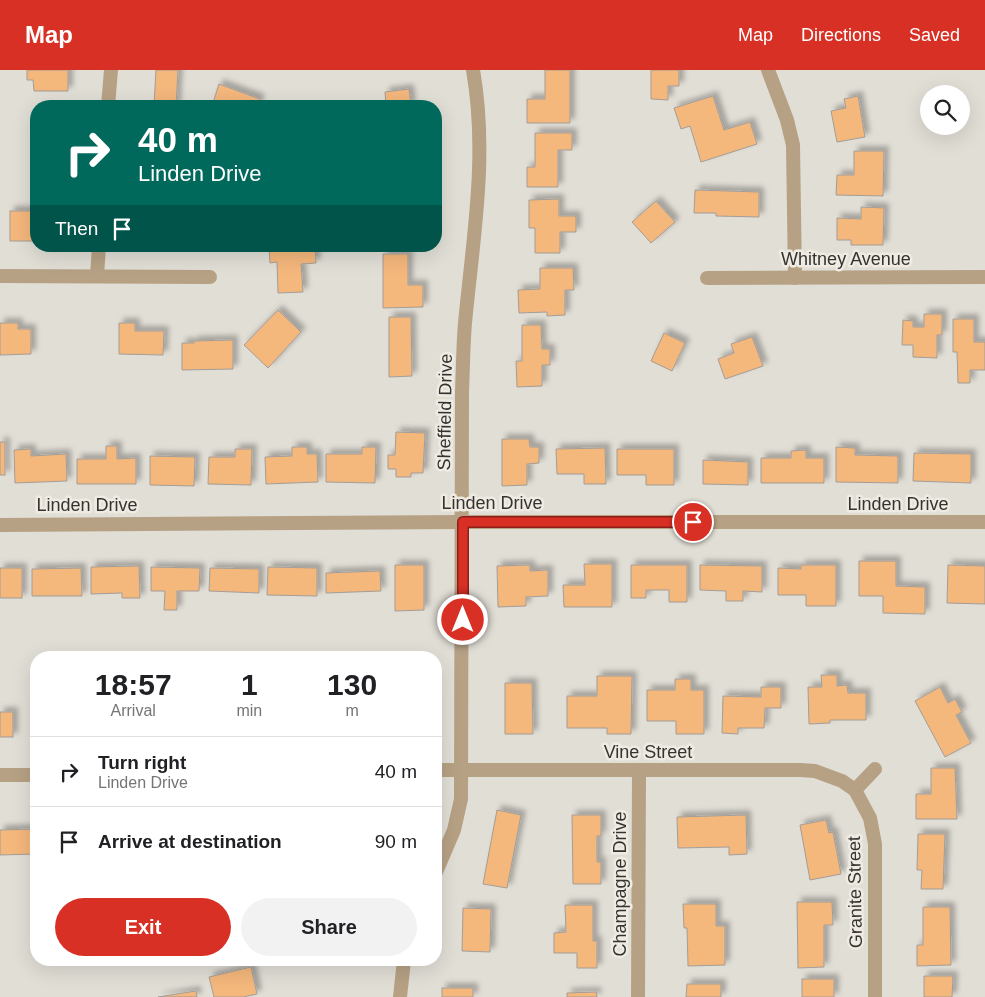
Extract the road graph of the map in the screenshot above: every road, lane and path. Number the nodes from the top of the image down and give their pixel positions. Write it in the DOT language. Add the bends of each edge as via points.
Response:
graph roads {
  1 [pos="111,70"];
  2 [pos="473,70"];
  3 [pos="768,70"];
  4 [pos="108,100"];
  5 [pos="99,252"];
  6 [pos="0,276"];
  7 [pos="97,276"];
  8 [pos="210,277"];
  9 [pos="985,277"];
  10 [pos="707,278"];
  11 [pos="795,278"];
  12 [pos="463,522"];
  13 [pos="985,522"];
  14 [pos="0,524"];
  15 [pos="875,769"];
  16 [pos="442,770"];
  17 [pos="462,770"];
  18 [pos="639,770"];
  19 [pos="0,775"];
  20 [pos="30,775"];
  21 [pos="855,790"];
  22 [pos="442,858"];
  23 [pos="403,966"];
  24 [pos="400,997"];
  25 [pos="638,997"];
  26 [pos="875,997"];
  1 -- 4 [label="street"];
  2 -- 12 [label="street, Sheffield Drive" via="480,140 462,392"];
  3 -- 11 [label="street" via="788,120 793,145"];
  5 -- 7 [label="street"];
  6 -- 7 [label="street"];
  7 -- 8 [label="street"];
  9 -- 11 [label="street, Whitney Avenue"];
  10 -- 11 [label="street, Whitney Avenue"];
  12 -- 13 [label="street, Linden Drive"];
  12 -- 14 [label="street, Linden Drive"];
  12 -- 17 [label="street, Sheffield Drive"];
  15 -- 21 [label="street"];
  16 -- 17 [label="street, Vine Street"];
  17 -- 18 [label="street, Vine Street"];
  17 -- 22 [label="street, Sheffield Drive" via="461,799 454,830"];
  18 -- 21 [label="street, Vine Street" via="814,771 842,781"];
  18 -- 25 [label="street, Champagne Drive"];
  19 -- 20 [label="street"];
  21 -- 26 [label="street, Granite Street" via="870,818 875,844"];
  23 -- 24 [label="street"];
}
